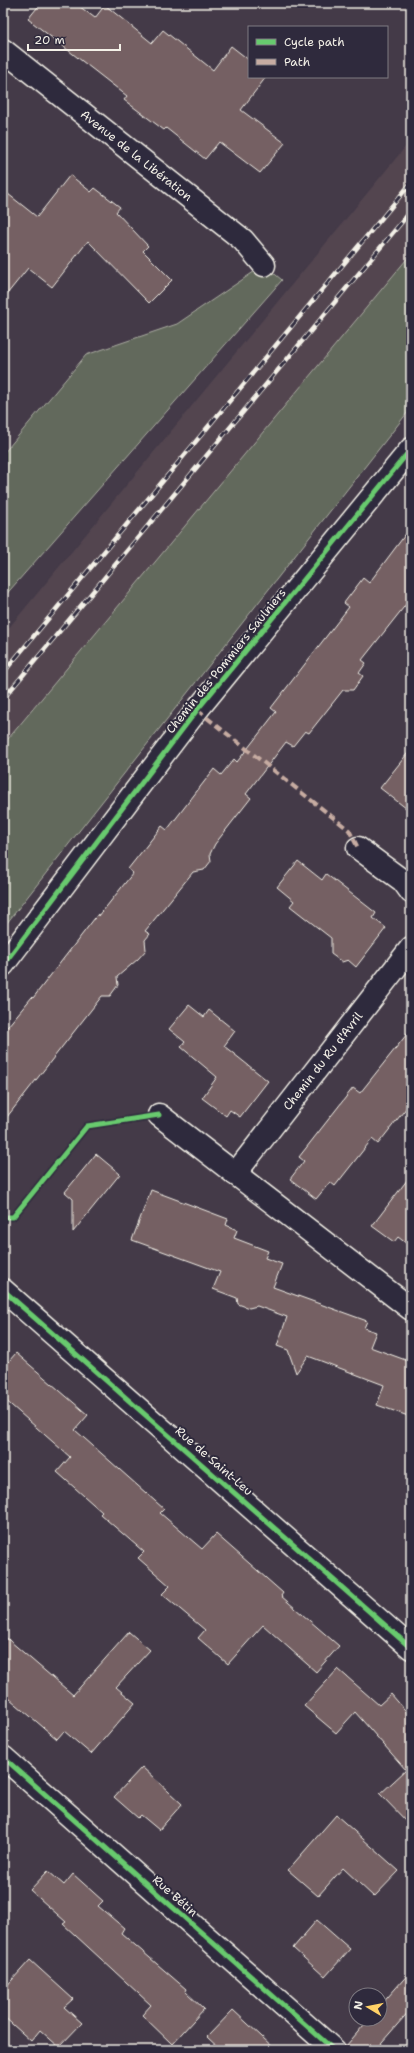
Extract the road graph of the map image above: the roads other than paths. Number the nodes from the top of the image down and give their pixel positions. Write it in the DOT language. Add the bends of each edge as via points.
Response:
graph roads {
  1 [pos="3,50"];
  2 [pos="264,265"];
  3 [pos="411,449"];
  4 [pos="358,848"];
  5 [pos="408,882"];
  6 [pos="411,948"];
  7 [pos="3,965"];
  8 [pos="159,1115"];
  9 [pos="235,1174"];
  10 [pos="3,1290"];
  11 [pos="411,1309"];
  12 [pos="411,1648"];
  13 [pos="3,1757"];
  14 [pos="334,2050"];
  1 -- 2 [label="street, Avenue de la Libération" via="244,240"];
  3 -- 7 [label="street, Chemin des Pommiers Saulniers" via="197,710"];
  4 -- 5 [label="street"];
  6 -- 9 [label="street, Chemin du Ru d'Avril"];
  8 -- 9 [label="street"];
  9 -- 11 [label="street"];
  10 -- 12 [label="street, Rue de Saint-Leu"];
  13 -- 14 [label="street, Rue Bétin"];
}
